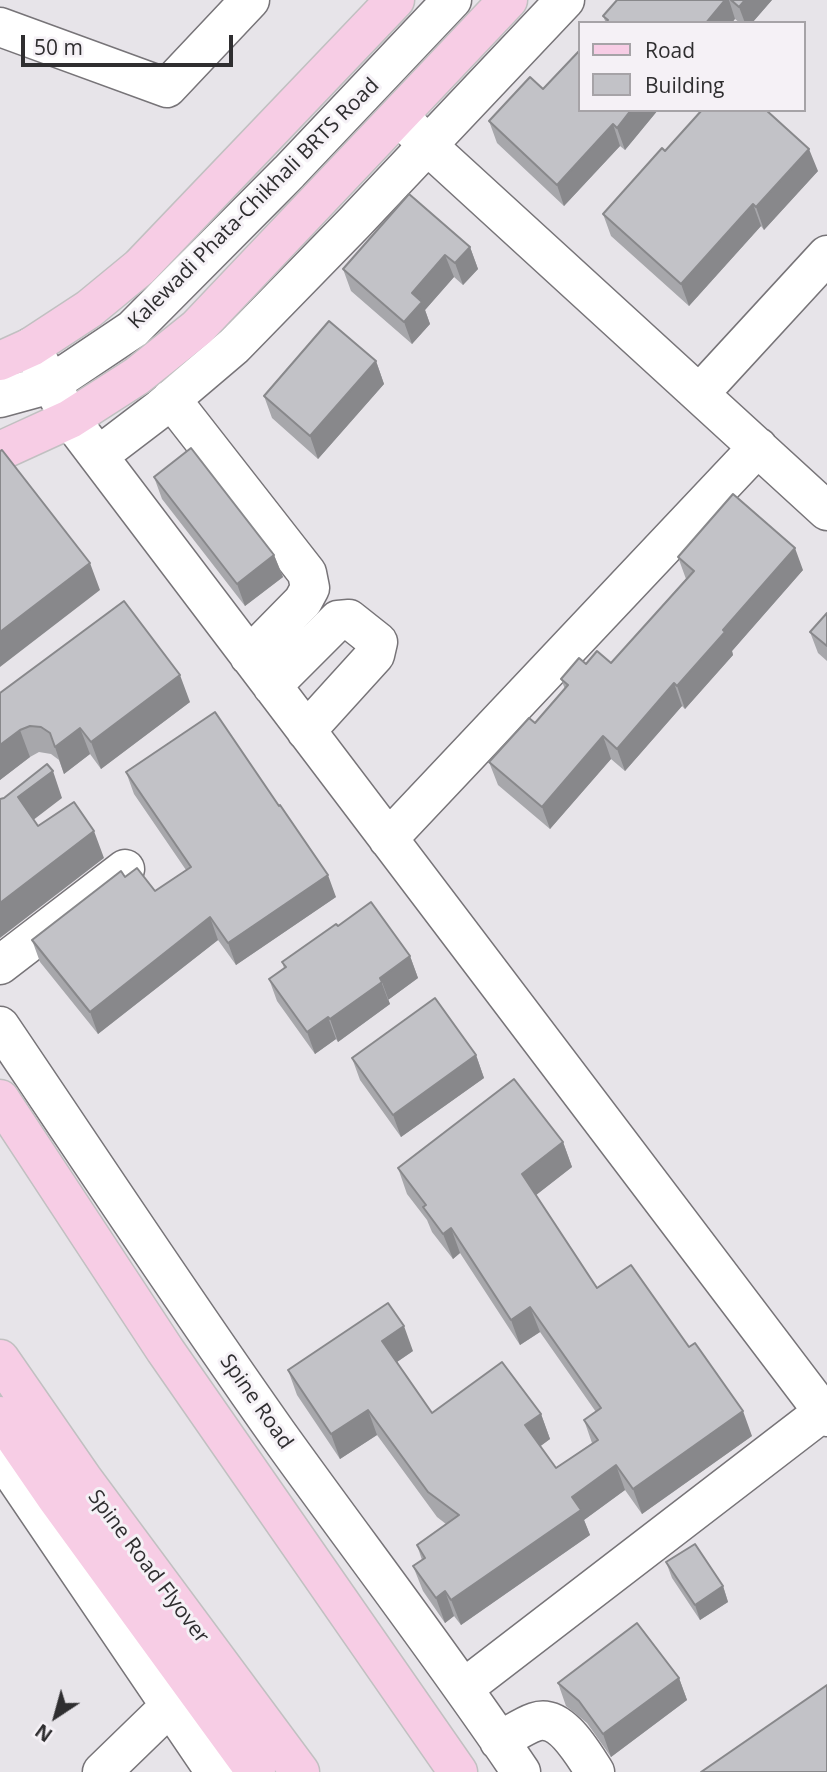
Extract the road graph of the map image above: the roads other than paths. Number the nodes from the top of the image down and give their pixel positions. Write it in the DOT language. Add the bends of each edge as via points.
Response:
graph roads {
  1 [pos="250,0"];
  2 [pos="395,0"];
  3 [pos="452,0"];
  4 [pos="508,0"];
  5 [pos="565,0"];
  6 [pos="0,27"];
  7 [pos="398,116"];
  8 [pos="427,145"];
  9 [pos="827,255"];
  10 [pos="15,354"];
  11 [pos="51,384"];
  12 [pos="700,393"];
  13 [pos="0,398"];
  14 [pos="171,400"];
  15 [pos="70,419"];
  16 [pos="758,447"];
  17 [pos="0,451"];
  18 [pos="98,456"];
  19 [pos="827,511"];
  20 [pos="249,656"];
  21 [pos="272,686"];
  22 [pos="306,732"];
  23 [pos="388,839"];
  24 [pos="125,869"];
  25 [pos="0,965"];
  26 [pos="0,1026"];
  27 [pos="0,1099"];
  28 [pos="0,1359"];
  29 [pos="825,1414"];
  30 [pos="0,1416"];
  31 [pos="0,1455"];
  32 [pos="464,1688"];
  33 [pos="170,1706"];
  34 [pos="499,1741"];
  35 [pos="102,1772"];
  36 [pos="215,1772"];
  37 [pos="256,1772"];
  38 [pos="300,1772"];
  39 [pos="458,1772"];
  40 [pos="521,1772"];
  41 [pos="595,1772"];
  1 -- 6 [label="street" via="167,88"];
  2 -- 10 [label="main road" via="141,267 89,309"];
  3 -- 11 [label="street, Kalewadi Phata-Chikhali BRTS Road" via="134,329"];
  4 -- 7 [label="main road"];
  5 -- 8 [label="street"];
  7 -- 8 [label="street"];
  7 -- 15 [label="main road" via="197,328 138,376"];
  8 -- 12 [label="street"];
  8 -- 14 [label="street" via="234,346"];
  9 -- 12 [label="street"];
  10 -- 11 [label="street"];
  11 -- 13 [label="street, Kalewadi Phata-Chikhali BRTS Road"];
  11 -- 15 [label="street"];
  12 -- 16 [label="street"];
  14 -- 18 [label="street"];
  14 -- 20 [label="street" via="307,573 310,588 303,601"];
  15 -- 17 [label="main road"];
  15 -- 18 [label="street"];
  16 -- 19 [label="street"];
  16 -- 23 [label="street"];
  18 -- 20 [label="street"];
  20 -- 21 [label="street"];
  21 -- 22 [label="street"];
  21 -- 22 [label="street" via="338,620 349,619 378,642 375,655"];
  22 -- 23 [label="street"];
  23 -- 29 [label="street"];
  24 -- 25 [label="street"];
  26 -- 32 [label="street, Spine Road" via="277,1433"];
  27 -- 39 [label="main road" via="165,1350"];
  28 -- 38 [label="main road, Spine Road Flyover"];
  29 -- 32 [label="street"];
  30 -- 37 [label="main road"];
  31 -- 33 [label="street"];
  32 -- 34 [label="street, Spine Road"];
  33 -- 35 [label="street"];
  33 -- 36 [label="street"];
  34 -- 40 [label="street, Spine Road"];
  34 -- 41 [label="street" via="536,1721 550,1721 560,1726"];
}
